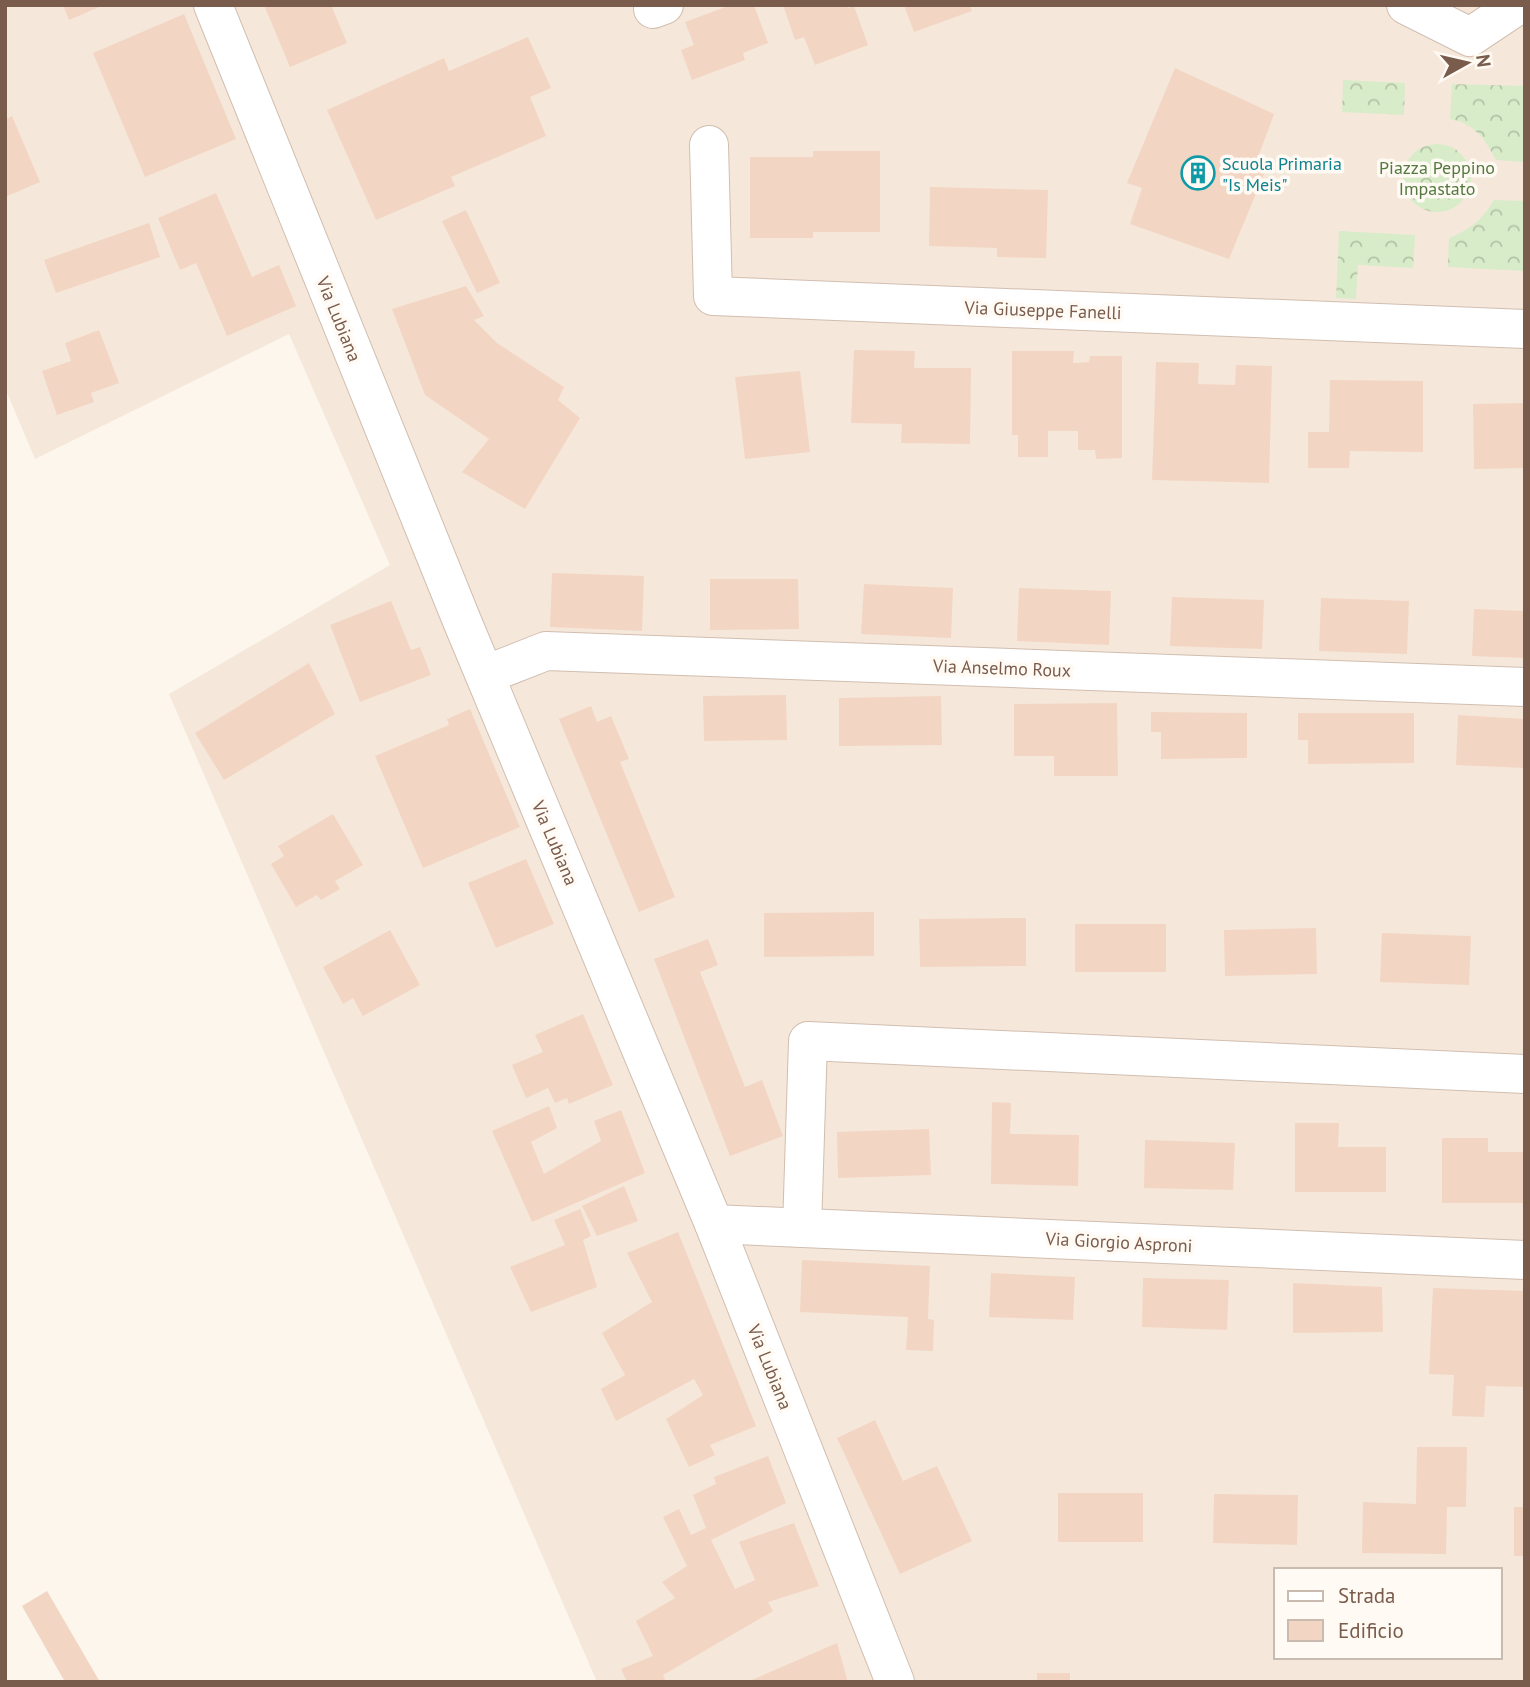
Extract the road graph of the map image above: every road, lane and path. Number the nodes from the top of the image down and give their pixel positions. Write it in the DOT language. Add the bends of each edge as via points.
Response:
graph roads {
  1 [pos="213,5"];
  2 [pos="1406,5"];
  3 [pos="1518,5"];
  4 [pos="709,145"];
  5 [pos="1525,329"];
  6 [pos="485,675"];
  7 [pos="1525,687"];
  8 [pos="1525,1073"];
  9 [pos="714,1224"];
  10 [pos="802,1228"];
  11 [pos="1525,1260"];
  12 [pos="895,1682"];
  1 -- 6 [label="street, Via Lubiana"];
  2 -- 3 [label="street" via="1470,37"];
  4 -- 5 [label="street, Via Giuseppe Fanelli" via="713,296"];
  6 -- 7 [label="street, Via Anselmo Roux" via="546,651"];
  6 -- 9 [label="street, Via Lubiana"];
  8 -- 10 [label="street" via="808,1041"];
  9 -- 10 [label="street, Via Giorgio Asproni"];
  9 -- 12 [label="street, Via Lubiana"];
  10 -- 11 [label="street, Via Giorgio Asproni"];
}
